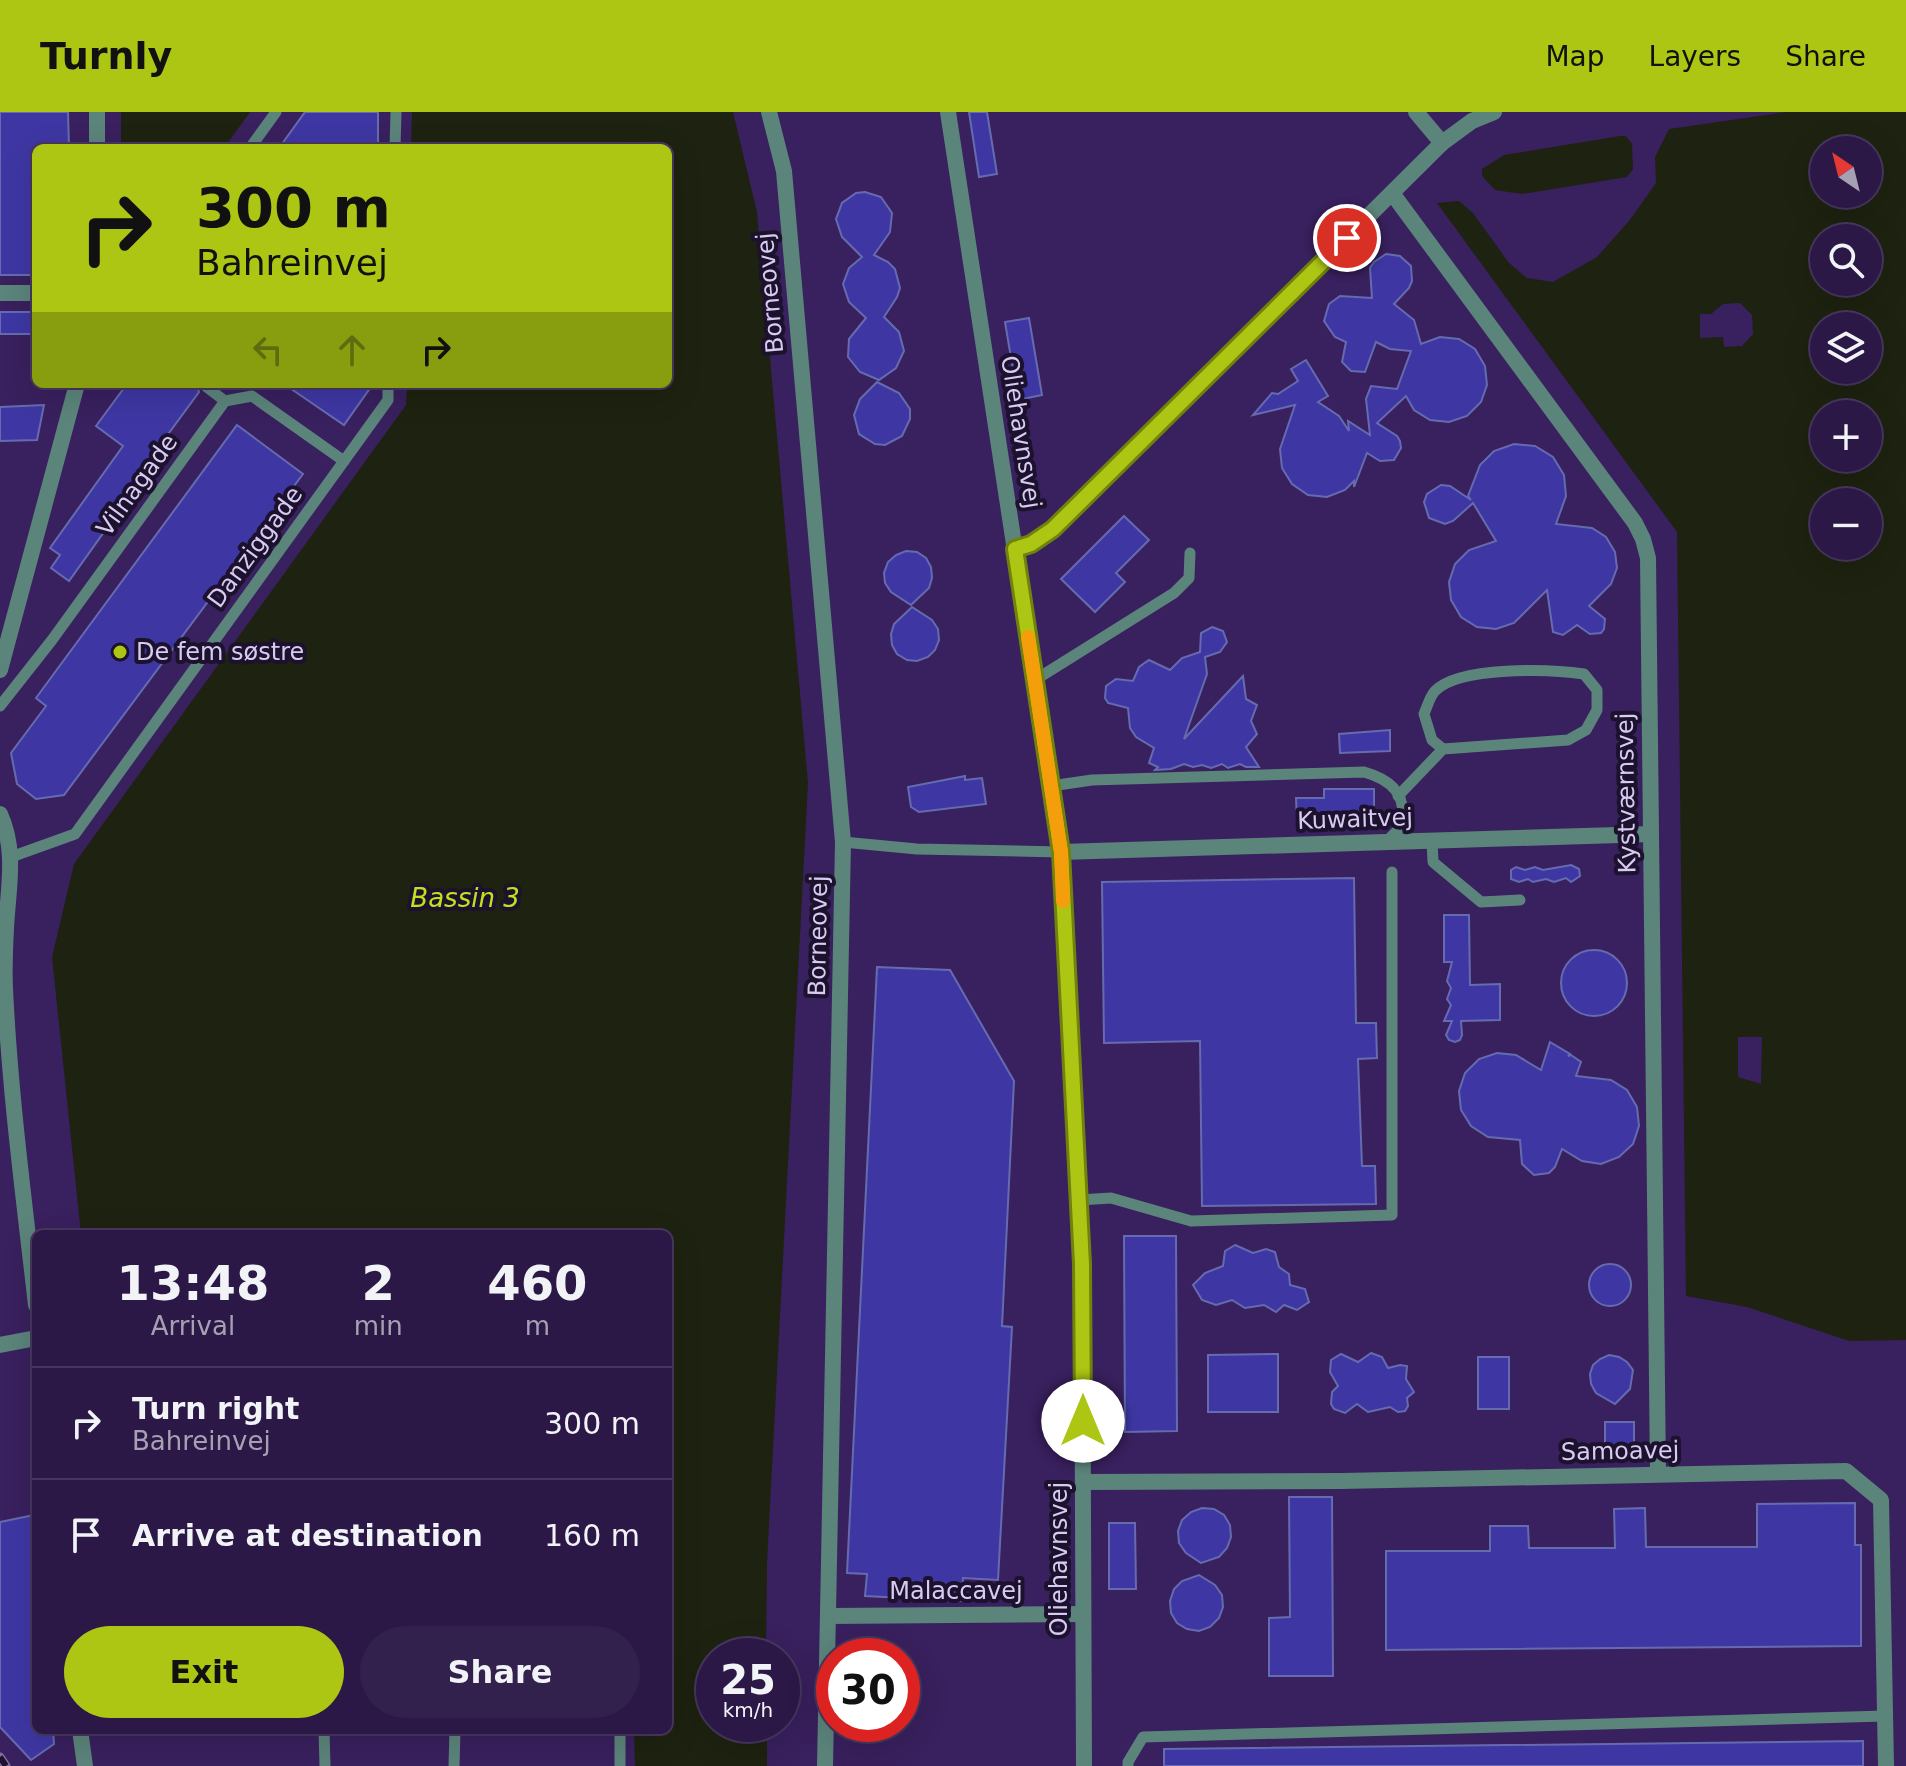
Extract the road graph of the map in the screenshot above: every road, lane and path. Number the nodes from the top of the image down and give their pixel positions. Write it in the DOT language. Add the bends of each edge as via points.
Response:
graph roads {
  1 [pos="97,112"];
  2 [pos="276,112"];
  3 [pos="396,112"];
  4 [pos="769,112"];
  5 [pos="948,112"];
  6 [pos="1416,112"];
  7 [pos="1494,112"];
  8 [pos="1442,143"];
  9 [pos="97,144"];
  10 [pos="253,144"];
  11 [pos="395,144"];
  12 [pos="1392,193"];
  13 [pos="0,293"];
  14 [pos="32,293"];
  15 [pos="76,388"];
  16 [pos="208,388"];
  17 [pos="388,388"];
  18 [pos="225,401"];
  19 [pos="344,461"];
  20 [pos="1015,549"];
  21 [pos="1190,553"];
  22 [pos="0,670"];
  23 [pos="1035,680"];
  24 [pos="0,706"];
  25 [pos="1443,749"];
  26 [pos="1051,786"];
  27 [pos="1398,796"];
  28 [pos="0,814"];
  29 [pos="1651,834"];
  30 [pos="1432,841"];
  31 [pos="843,842"];
  32 [pos="1386,842"];
  33 [pos="1061,852"];
  34 [pos="11,857"];
  35 [pos="1392,872"];
  36 [pos="1520,900"];
  37 [pos="7,1109"];
  38 [pos="1079,1200"];
  39 [pos="32,1278"];
  40 [pos="32,1339"];
  41 [pos="0,1345"];
  42 [pos="1658,1474"];
  43 [pos="1083,1482"];
  44 [pos="1083,1614"];
  45 [pos="830,1616"];
  46 [pos="1885,1716"];
  47 [pos="81,1734"];
  48 [pos="324,1734"];
  49 [pos="455,1734"];
  50 [pos="620,1734"];
  51 [pos="85,1766"];
  52 [pos="325,1766"];
  53 [pos="454,1766"];
  54 [pos="620,1766"];
  55 [pos="825,1766"];
  56 [pos="1084,1766"];
  57 [pos="1128,1766"];
  58 [pos="1886,1766"];
  1 -- 9 [label="street"];
  2 -- 10 [label="lane"];
  3 -- 11 [label="lane"];
  4 -- 31 [label="street, Borneovej" via="784,171"];
  5 -- 20 [label="street, Oliehavnsvej"];
  6 -- 8 [label="street"];
  7 -- 8 [label="street"];
  8 -- 12 [label="street"];
  12 -- 20 [label="street" via="1053,529"];
  12 -- 29 [label="street, Kystværnsvej" via="1643,539 1648,558"];
  13 -- 14 [label="street"];
  15 -- 22 [label="street"];
  16 -- 18 [label="lane"];
  17 -- 19 [label="lane, Danziggade" via="388,400"];
  18 -- 19 [label="lane" via="252,396"];
  18 -- 24 [label="lane, Vilnagade"];
  19 -- 34 [label="lane, Danziggade" via="75,834"];
  20 -- 23 [label="street, Oliehavnsvej"];
  21 -- 23 [label="lane" via="1189,578 1174,593"];
  23 -- 26 [label="street, Oliehavnsvej"];
  25 -- 25 [label="lane" via="1432,740 1424,714 1434,692 1452,680 1472,674 1561,670 1584,674 1597,690 1597,710 1586,730 1568,740"];
  25 -- 27 [label="lane"];
  26 -- 27 [label="lane" via="1092,780 1364,772 1382,777"];
  26 -- 33 [label="street, Oliehavnsvej"];
  27 -- 32 [label="lane" via="1401,827"];
  28 -- 34 [label="street"];
  29 -- 30 [label="street, Kuwaitvej"];
  29 -- 42 [label="street, Kystværnsvej"];
  30 -- 32 [label="street, Kuwaitvej"];
  30 -- 36 [label="lane" via="1433,862 1481,902"];
  31 -- 33 [label="lane"];
  31 -- 45 [label="street, Borneovej"];
  32 -- 33 [label="street, Kuwaitvej"];
  33 -- 38 [label="street, Oliehavnsvej"];
  34 -- 37 [label="street"];
  35 -- 38 [label="lane" via="1392,1215 1191,1221 1111,1198"];
  37 -- 39 [label="street"];
  38 -- 43 [label="street, Oliehavnsvej"];
  40 -- 41 [label="street"];
  42 -- 43 [label="street, Samoavej"];
  42 -- 46 [label="street, Samoavej" via="1846,1471 1881,1500"];
  43 -- 44 [label="street, Oliehavnsvej"];
  44 -- 45 [label="street, Malaccavej"];
  44 -- 56 [label="street, Oliehavnsvej"];
  45 -- 55 [label="street, Borneovej"];
  46 -- 57 [label="lane" via="1143,1737"];
  46 -- 58 [label="street, Samoavej"];
  47 -- 51 [label="street"];
  48 -- 52 [label="lane"];
  49 -- 53 [label="lane"];
  50 -- 54 [label="lane"];
}
